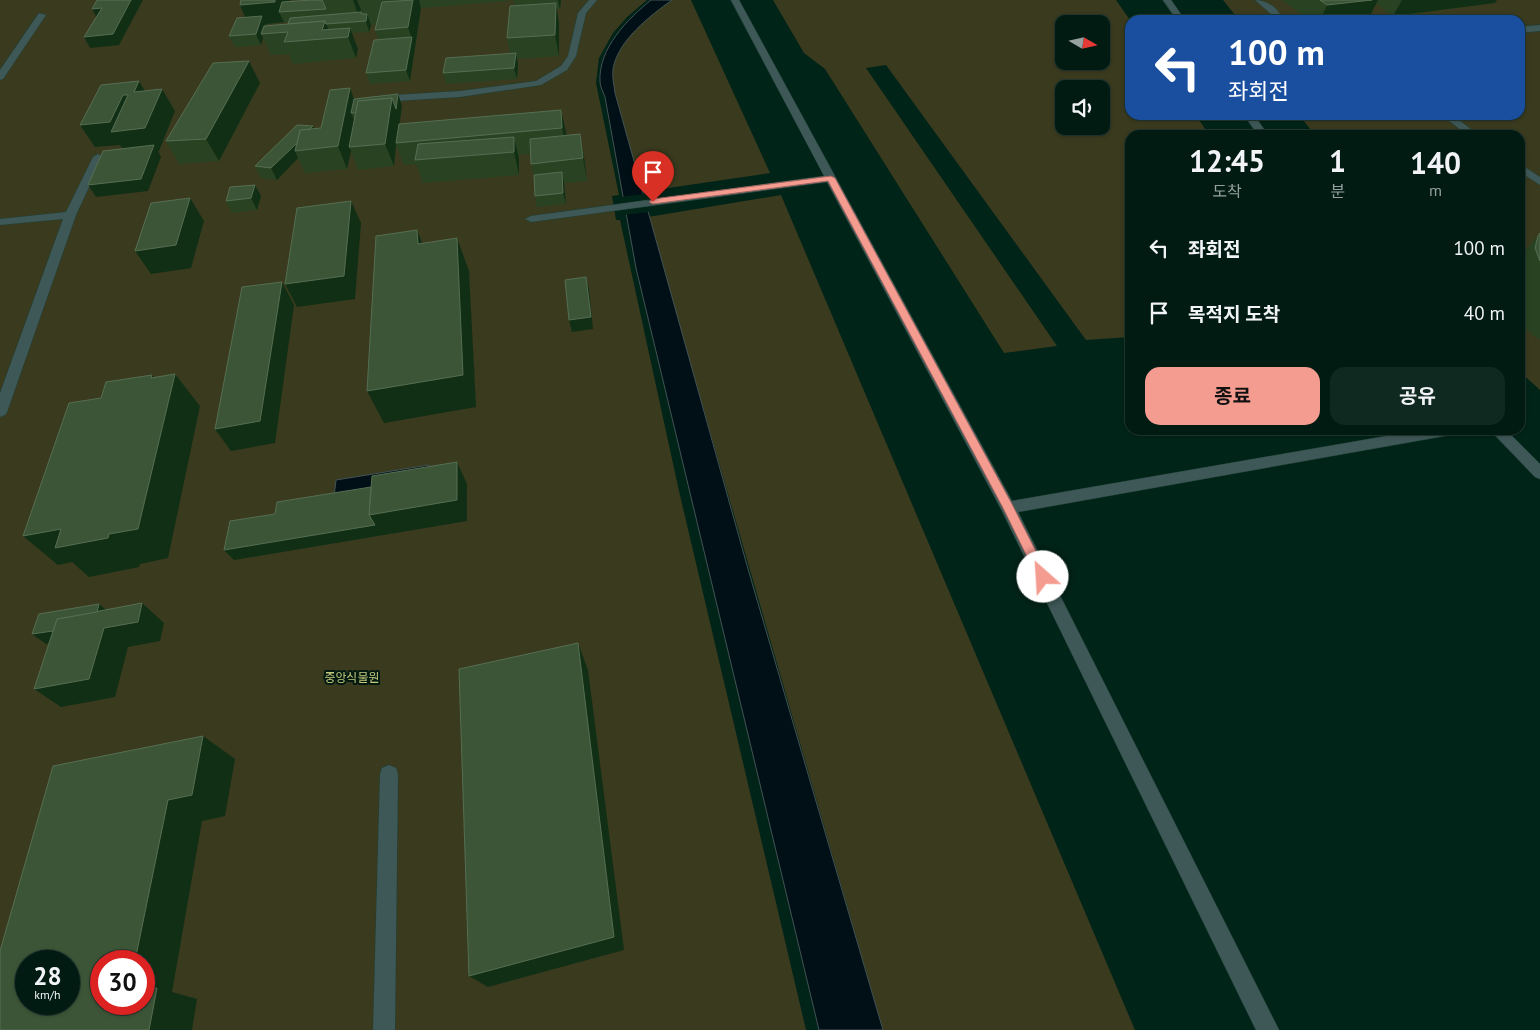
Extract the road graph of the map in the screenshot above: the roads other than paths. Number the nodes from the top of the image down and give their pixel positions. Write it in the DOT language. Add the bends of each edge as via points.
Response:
graph roads {
  1 [pos="592,0"];
  2 [pos="1167,0"];
  3 [pos="1259,0"];
  4 [pos="736,2"];
  5 [pos="42,15"];
  6 [pos="1178,15"];
  7 [pos="1277,15"];
  8 [pos="1540,28"];
  9 [pos="1525,30"];
  10 [pos="0,77"];
  11 [pos="376,100"];
  12 [pos="1453,120"];
  13 [pos="1467,130"];
  14 [pos="98,156"];
  15 [pos="1525,172"];
  16 [pos="831,178"];
  17 [pos="1540,182"];
  18 [pos="70,215"];
  19 [pos="531,220"];
  20 [pos="0,222"];
  21 [pos="0,412"];
  22 [pos="1422,435"];
  23 [pos="1502,435"];
  24 [pos="1540,473"];
  25 [pos="1008,508"];
  26 [pos="389,774"];
  27 [pos="384,1030"];
  28 [pos="1268,1030"];
  1 -- 11 [label="street" via="582,13 572,56 564,68 538,83 460,94"];
  2 -- 6 [label="street"];
  3 -- 7 [label="street"];
  4 -- 16 [label="street"];
  5 -- 10 [label="street"];
  8 -- 9 [label="street"];
  12 -- 13 [label="street"];
  14 -- 18 [label="street"];
  15 -- 17 [label="street"];
  16 -- 19 [label="street"];
  16 -- 25 [label="street"];
  18 -- 20 [label="street"];
  18 -- 21 [label="street"];
  22 -- 25 [label="street"];
  23 -- 24 [label="street"];
  25 -- 28 [label="street"];
  26 -- 27 [label="street"];
}
